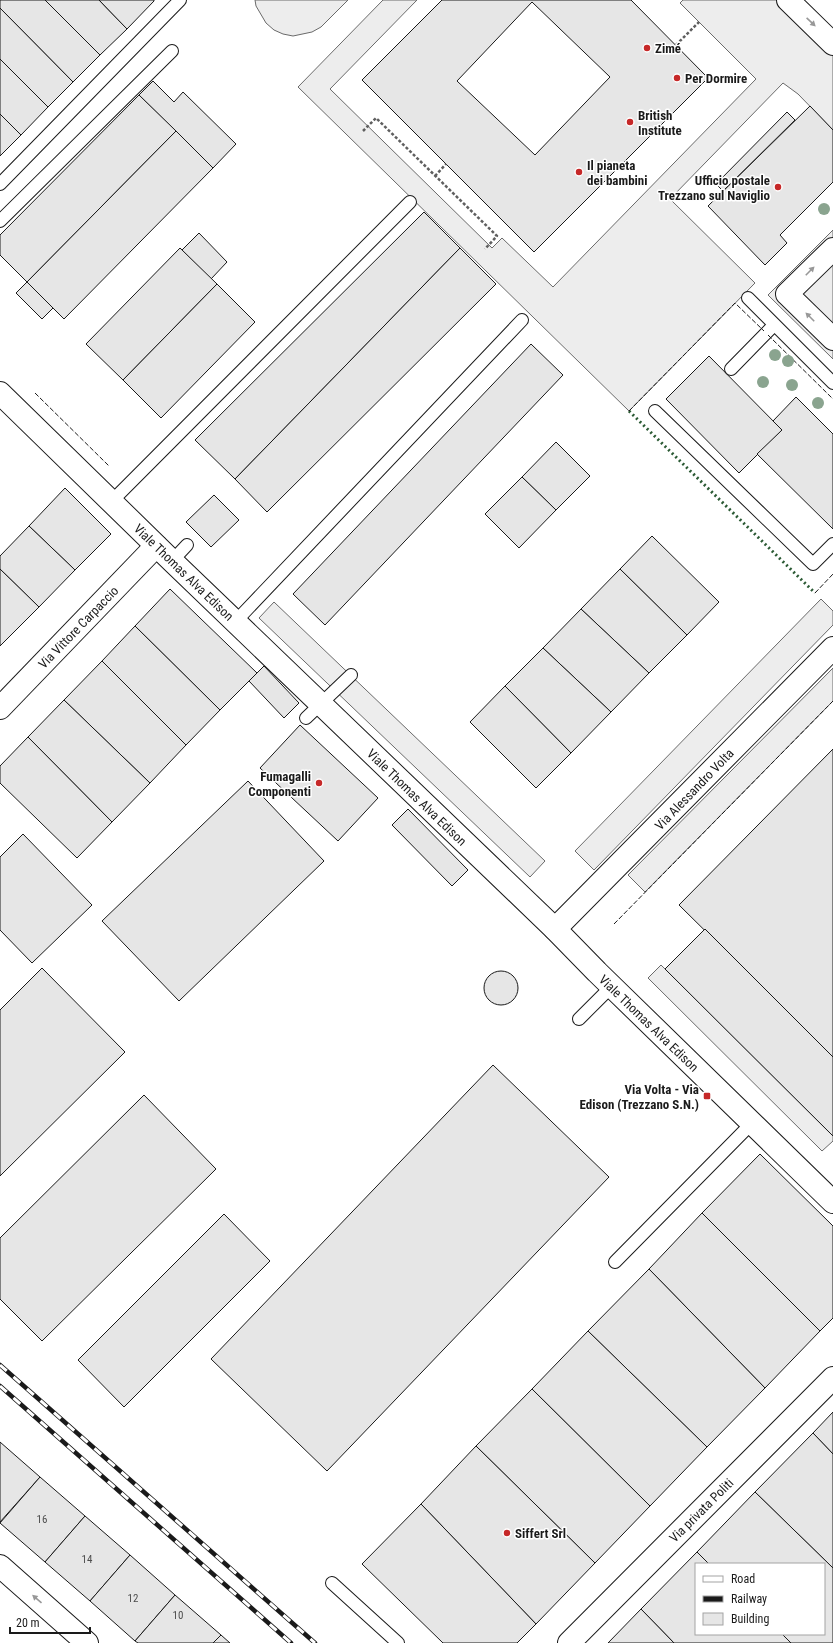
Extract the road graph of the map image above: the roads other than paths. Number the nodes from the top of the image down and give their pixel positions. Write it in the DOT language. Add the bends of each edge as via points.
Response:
graph roads {
  1 [pos="180,0"];
  2 [pos="788,0"];
  3 [pos="833,44"];
  4 [pos="172,51"];
  5 [pos="0,184"];
  6 [pos="410,202"];
  7 [pos="0,221"];
  8 [pos="833,248"];
  9 [pos="748,298"];
  10 [pos="522,320"];
  11 [pos="774,325"];
  12 [pos="833,340"];
  13 [pos="731,369"];
  14 [pos="833,383"];
  15 [pos="0,393"];
  16 [pos="655,411"];
  17 [pos="111,502"];
  18 [pos="833,544"];
  19 [pos="187,545"];
  20 [pos="156,546"];
  21 [pos="172,561"];
  22 [pos="236,621"];
  23 [pos="833,648"];
  24 [pos="351,675"];
  25 [pos="0,708"];
  26 [pos="314,711"];
  27 [pos="555,929"];
  28 [pos="612,986"];
  29 [pos="579,1019"];
  30 [pos="752,1123"];
  31 [pos="831,1197"];
  32 [pos="615,1262"];
  33 [pos="833,1378"];
  34 [pos="0,1566"];
  35 [pos="332,1583"];
  36 [pos="87,1643"];
  37 [pos="398,1643"];
  38 [pos="569,1643"];
  1 -- 5 [label="lane"];
  2 -- 3 [label="street, one-way"];
  4 -- 7 [label="lane"];
  6 -- 17 [label="lane"];
  12 -- 8 [label="street, one-way" via="787,294"];
  9 -- 11 [label="lane"];
  10 -- 22 [label="lane"];
  11 -- 13 [label="lane"];
  11 -- 14 [label="lane"];
  15 -- 17 [label="street, Viale Thomas Alva Edison"];
  16 -- 18 [label="lane" via="813,564"];
  17 -- 20 [label="street, Viale Thomas Alva Edison"];
  19 -- 21 [label="lane"];
  20 -- 21 [label="street, Viale Thomas Alva Edison"];
  20 -- 25 [label="street, Via Vittore Carpaccio"];
  21 -- 22 [label="street, Viale Thomas Alva Edison"];
  22 -- 26 [label="street, Viale Thomas Alva Edison"];
  23 -- 27 [label="street, Via Alessandro Volta"];
  24 -- 26 [label="lane"];
  26 -- 27 [label="street, Viale Thomas Alva Edison"];
  27 -- 28 [label="street, Viale Thomas Alva Edison"];
  28 -- 29 [label="lane"];
  28 -- 30 [label="street, Viale Thomas Alva Edison"];
  30 -- 31 [label="street, Viale Thomas Alva Edison"];
  30 -- 32 [label="lane"];
  33 -- 38 [label="street, Via privata Politi"];
  36 -- 34 [label="street, one-way"];
  35 -- 37 [label="lane"];
}
